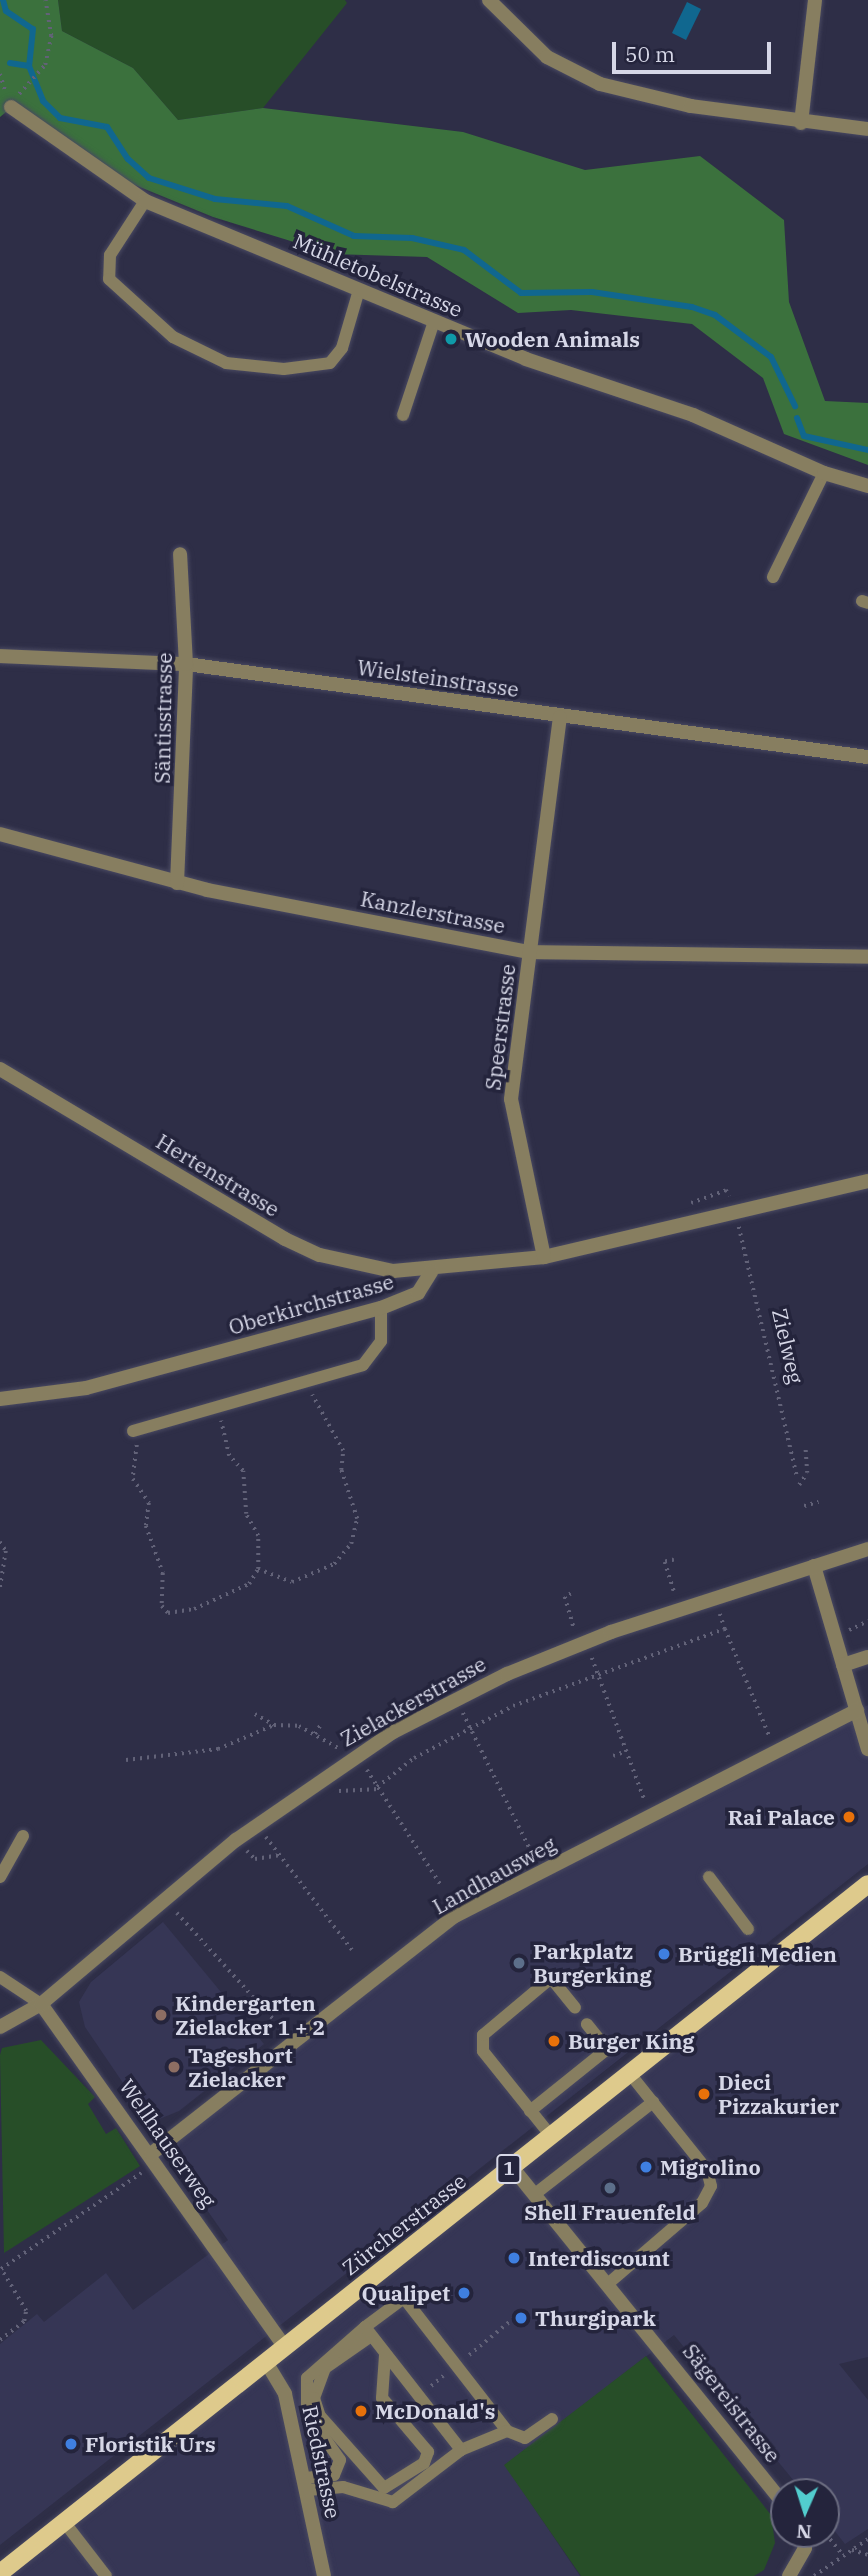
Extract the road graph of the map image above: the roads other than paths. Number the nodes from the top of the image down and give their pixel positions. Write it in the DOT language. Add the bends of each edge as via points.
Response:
graph roads {
  1 [pos="489,0"];
  2 [pos="815,0"];
  3 [pos="10,107"];
  4 [pos="801,123"];
  5 [pos="868,129"];
  6 [pos="145,201"];
  7 [pos="359,290"];
  8 [pos="434,321"];
  9 [pos="403,415"];
  10 [pos="824,473"];
  11 [pos="868,486"];
  12 [pos="180,554"];
  13 [pos="773,577"];
  14 [pos="0,656"];
  15 [pos="186,664"];
  16 [pos="560,717"];
  17 [pos="868,757"];
  18 [pos="0,834"];
  19 [pos="177,883"];
  20 [pos="530,952"];
  21 [pos="868,957"];
  22 [pos="0,1069"];
  23 [pos="868,1181"];
  24 [pos="544,1258"];
  25 [pos="431,1272"];
  26 [pos="381,1308"];
  27 [pos="0,1399"];
  28 [pos="133,1431"];
  29 [pos="868,1549"];
  30 [pos="814,1566"];
  31 [pos="868,1657"];
  32 [pos="843,1665"];
  33 [pos="857,1710"];
  34 [pos="868,1749"];
  35 [pos="23,1836"];
  36 [pos="0,1877"];
  37 [pos="709,1877"];
  38 [pos="868,1884"];
  39 [pos="748,1929"];
  40 [pos="0,1977"];
  41 [pos="41,2004"];
  42 [pos="575,2008"];
  43 [pos="587,2024"];
  44 [pos="0,2026"];
  45 [pos="630,2074"];
  46 [pos="653,2102"];
  47 [pos="530,2111"];
  48 [pos="551,2136"];
  49 [pos="154,2158"];
  50 [pos="512,2167"];
  51 [pos="535,2194"];
  52 [pos="610,2282"];
  53 [pos="368,2332"];
  54 [pos="285,2347"];
  55 [pos="385,2355"];
  56 [pos="266,2362"];
  57 [pos="552,2419"];
  58 [pos="507,2431"];
  59 [pos="461,2450"];
  60 [pos="306,2484"];
  61 [pos="770,2486"];
  62 [pos="65,2523"];
  63 [pos="805,2548"];
  64 [pos="0,2573"];
  65 [pos="98,2574"];
  66 [pos="324,2576"];
  67 [pos="789,2576"];
  1 -- 4 [label="street" via="520,36 573,73 691,106"];
  2 -- 4 [label="street"];
  3 -- 6 [label="street, Mühletobelstrasse"];
  4 -- 5 [label="street"];
  6 -- 7 [label="street, Mühletobelstrasse"];
  6 -- 7 [label="lane" via="110,255 109,279 173,337 226,363 284,369 330,363 342,348"];
  7 -- 8 [label="street, Mühletobelstrasse"];
  8 -- 9 [label="lane"];
  8 -- 10 [label="street, Mühletobelstrasse" via="693,415"];
  10 -- 11 [label="street, Mühletobelstrasse"];
  10 -- 13 [label="lane"];
  12 -- 15 [label="street, Säntisstrasse"];
  14 -- 15 [label="street, Wielsteinstrasse"];
  15 -- 16 [label="street, Wielsteinstrasse"];
  15 -- 19 [label="street, Säntisstrasse"];
  16 -- 17 [label="street, Wielsteinstrasse"];
  16 -- 20 [label="street, Speerstrasse"];
  18 -- 19 [label="street, Kanzlerstrasse"];
  19 -- 20 [label="street, Kanzlerstrasse"];
  20 -- 21 [label="street, Kanzlerstrasse"];
  20 -- 24 [label="street, Speerstrasse" via="511,1099"];
  22 -- 25 [label="street, Hertenstrasse" via="249,1220 320,1255"];
  23 -- 24 [label="street"];
  24 -- 25 [label="street"];
  25 -- 26 [label="street, Oberkirchstrasse" via="418,1293"];
  26 -- 27 [label="street, Oberkirchstrasse" via="86,1388"];
  26 -- 28 [label="lane" via="381,1341 363,1365 307,1386"];
  29 -- 30 [label="street, Zielackerstrasse"];
  30 -- 32 [label="street"];
  30 -- 41 [label="street, Zielackerstrasse" via="611,1632 507,1674 393,1732 236,1840"];
  31 -- 32 [label="street"];
  32 -- 33 [label="street"];
  33 -- 34 [label="street"];
  33 -- 49 [label="street, Landhausweg" via="453,1917"];
  35 -- 36 [label="lane"];
  37 -- 39 [label="lane"];
  38 -- 45 [label="main road, Zürcherstrasse / 1"];
  40 -- 41 [label="lane"];
  41 -- 44 [label="street"];
  41 -- 49 [label="street, Wellhauserweg"];
  42 -- 47 [label="lane" via="551,1978 484,2035 483,2051"];
  43 -- 47 [label="lane" via="607,2049"];
  45 -- 46 [label="lane"];
  45 -- 48 [label="main road, Zürcherstrasse / 1"];
  46 -- 51 [label="lane"];
  46 -- 52 [label="lane" via="707,2170 711,2186 702,2203"];
  47 -- 48 [label="lane"];
  48 -- 50 [label="main road, Zürcherstrasse / 1"];
  49 -- 54 [label="street, Wellhauserweg"];
  50 -- 51 [label="street, Sägereistrasse"];
  50 -- 54 [label="main road, Zürcherstrasse / 1"];
  51 -- 52 [label="street, Sägereistrasse"];
  52 -- 61 [label="street, Sägereistrasse"];
  53 -- 55 [label="lane"];
  53 -- 55 [label="lane" via="325,2368 314,2398 329,2427 384,2488 424,2463 428,2452 382,2398"];
  53 -- 58 [label="lane" via="404,2298"];
  53 -- 60 [label="lane" via="307,2378 307,2413 340,2460 334,2474"];
  54 -- 56 [label="main road, Zürcherstrasse / 1"];
  55 -- 59 [label="lane"];
  56 -- 60 [label="street, Riedstrasse" via="285,2394"];
  56 -- 62 [label="main road, Zürcherstrasse / 1"];
  57 -- 58 [label="lane" via="524,2438"];
  58 -- 59 [label="lane"];
  59 -- 60 [label="lane" via="393,2502 343,2487"];
  60 -- 66 [label="street, Riedstrasse"];
  62 -- 64 [label="main road, Zürcherstrasse / 1"];
  62 -- 65 [label="lane"];
  63 -- 67 [label="street"];
}
